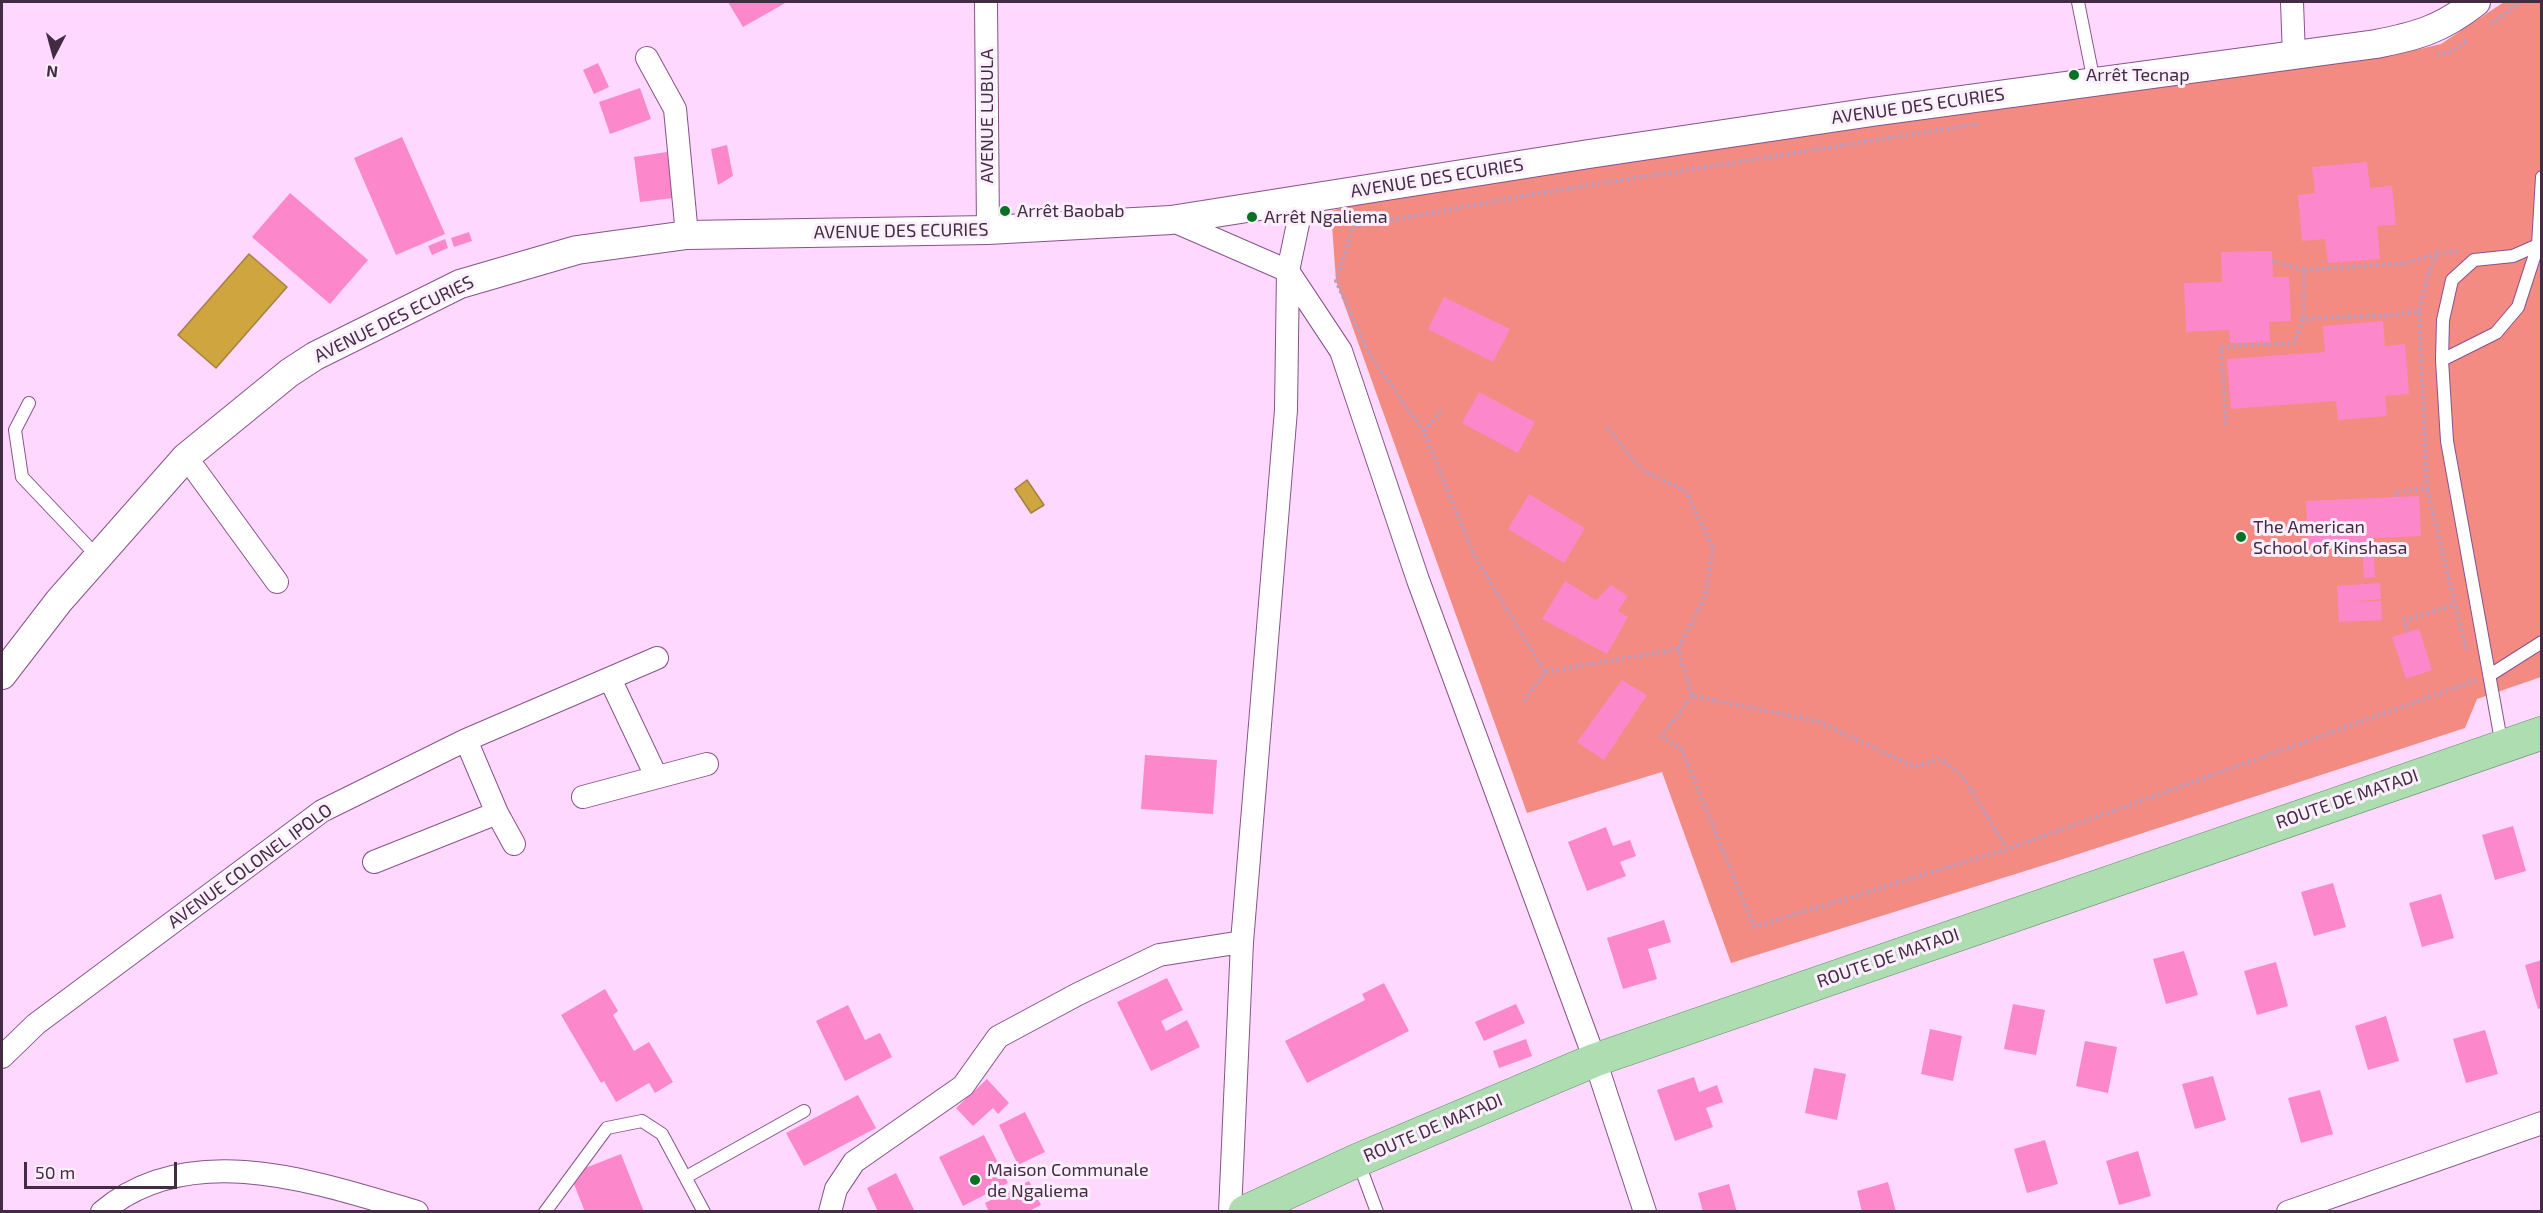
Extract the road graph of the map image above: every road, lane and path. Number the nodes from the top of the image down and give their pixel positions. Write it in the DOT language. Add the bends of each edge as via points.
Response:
graph roads {
  1 [pos="986,2"];
  2 [pos="2078,2"];
  3 [pos="2292,2"];
  4 [pos="2521,2"];
  5 [pos="2481,14"];
  6 [pos="2478,33"];
  7 [pos="2294,56"];
  8 [pos="2431,56"];
  9 [pos="647,58"];
  10 [pos="2094,82"];
  11 [pos="1988,123"];
  12 [pos="2541,177"];
  13 [pos="1303,200"];
  14 [pos="1171,220"];
  15 [pos="988,230"];
  16 [pos="687,235"];
  17 [pos="2540,246"];
  18 [pos="2470,250"];
  19 [pos="2437,253"];
  20 [pos="2272,261"];
  21 [pos="2304,270"];
  22 [pos="1288,272"];
  23 [pos="2420,311"];
  24 [pos="2303,319"];
  25 [pos="2442,360"];
  26 [pos="29,403"];
  27 [pos="1441,410"];
  28 [pos="2226,425"];
  29 [pos="1607,428"];
  30 [pos="1424,432"];
  31 [pos="186,457"];
  32 [pos="2427,489"];
  33 [pos="2396,497"];
  34 [pos="98,557"];
  35 [pos="277,582"];
  36 [pos="2455,605"];
  37 [pos="2408,632"];
  38 [pos="2541,642"];
  39 [pos="1678,649"];
  40 [pos="657,658"];
  41 [pos="2469,661"];
  42 [pos="2472,671"];
  43 [pos="1545,672"];
  44 [pos="2,675"];
  45 [pos="2490,675"];
  46 [pos="610,679"];
  47 [pos="2474,681"];
  48 [pos="1692,696"];
  49 [pos="1524,701"];
  50 [pos="2541,733"];
  51 [pos="466,740"];
  52 [pos="2502,746"];
  53 [pos="707,764"];
  54 [pos="656,776"];
  55 [pos="583,797"];
  56 [pos="497,813"];
  57 [pos="513,844"];
  58 [pos="2007,849"];
  59 [pos="374,862"];
  60 [pos="1242,942"];
  61 [pos="2,1057"];
  62 [pos="1596,1060"];
  63 [pos="804,1111"];
  64 [pos="2541,1123"];
  65 [pos="1358,1160"];
  66 [pos="686,1177"];
  67 [pos="102,1212"];
  68 [pos="417,1212"];
  69 [pos="545,1212"];
  70 [pos="704,1212"];
  71 [pos="830,1212"];
  72 [pos="1230,1212"];
  73 [pos="1245,1212"];
  74 [pos="1377,1212"];
  75 [pos="1644,1212"];
  76 [pos="2288,1212"];
  1 -- 15 [label="street, AVENUE LUBULA"];
  2 -- 10 [label="lane"];
  3 -- 7 [label="street"];
  4 -- 5 [label="path"];
  5 -- 7 [label="street, AVENUE DES ECURIES" via="2457,16 2421,35"];
  6 -- 8 [label="path" via="2451,51"];
  7 -- 10 [label="street, AVENUE DES ECURIES"];
  9 -- 16 [label="street" via="675,110"];
  10 -- 13 [label="street, AVENUE DES ECURIES" via="1589,154"];
  11 -- 30 [label="path" via="1551,191 1353,227 1336,281 1369,353"];
  12 -- 17 [label="lane"];
  13 -- 14 [label="street, AVENUE DES ECURIES"];
  13 -- 22 [label="street"];
  14 -- 15 [label="street, AVENUE DES ECURIES"];
  14 -- 22 [label="street"];
  15 -- 16 [label="street, AVENUE DES ECURIES"];
  16 -- 31 [label="street, AVENUE DES ECURIES" via="577,250 460,284 315,356"];
  17 -- 25 [label="lane" via="2518,307 2496,333"];
  17 -- 25 [label="lane" via="2513,256 2474,260 2452,280 2443,320"];
  18 -- 19 [label="path"];
  19 -- 21 [label="path" via="2407,263"];
  19 -- 23 [label="path"];
  20 -- 21 [label="path"];
  21 -- 24 [label="path"];
  22 -- 60 [label="street" via="1286,410"];
  22 -- 62 [label="street" via="1341,351 1418,580"];
  23 -- 24 [label="path"];
  23 -- 32 [label="path"];
  24 -- 28 [label="path" via="2294,343 2221,347"];
  25 -- 45 [label="lane" via="2447,441"];
  26 -- 34 [label="lane" via="15,430 22,477"];
  27 -- 30 [label="path"];
  29 -- 39 [label="path" via="1643,471 1686,491 1713,548 1705,597"];
  30 -- 43 [label="path" via="1474,555"];
  31 -- 34 [label="street, AVENUE DES ECURIES"];
  31 -- 35 [label="street"];
  32 -- 33 [label="path" via="2396,492"];
  32 -- 36 [label="path"];
  34 -- 44 [label="street, AVENUE DES ECURIES"];
  36 -- 37 [label="path" via="2404,620"];
  36 -- 41 [label="path"];
  38 -- 45 [label="lane"];
  39 -- 43 [label="path"];
  39 -- 48 [label="path"];
  40 -- 46 [label="street, AVENUE COLONEL IPOLO"];
  42 -- 47 [label="path"];
  43 -- 49 [label="path"];
  45 -- 47 [label="path"];
  45 -- 52 [label="lane"];
  46 -- 51 [label="street, AVENUE COLONEL IPOLO"];
  46 -- 54 [label="street"];
  47 -- 58 [label="path"];
  48 -- 58 [label="path" via="1817,721 1914,768 1940,759 1961,774"];
  48 -- 58 [label="path" via="1662,736 1682,750 1754,927"];
  50 -- 52 [label="main road, ROUTE DE MATADI"];
  51 -- 56 [label="street"];
  51 -- 61 [label="street, AVENUE COLONEL IPOLO" via="322,811 36,1024"];
  52 -- 62 [label="main road, ROUTE DE MATADI"];
  53 -- 54 [label="street"];
  54 -- 55 [label="street"];
  56 -- 57 [label="street"];
  56 -- 59 [label="street"];
  60 -- 71 [label="street" via="1159,955 998,1037 963,1086 854,1162 836,1189"];
  60 -- 72 [label="street"];
  62 -- 65 [label="main road, ROUTE DE MATADI"];
  62 -- 75 [label="street"];
  63 -- 66 [label="lane"];
  64 -- 76 [label="street"];
  65 -- 73 [label="main road, ROUTE DE MATADI"];
  65 -- 74 [label="lane"];
  66 -- 69 [label="lane" via="662,1134 642,1121 607,1128"];
  66 -- 70 [label="lane"];
  67 -- 68 [label="street" via="139,1186 183,1173 231,1171 316,1182"];
}
